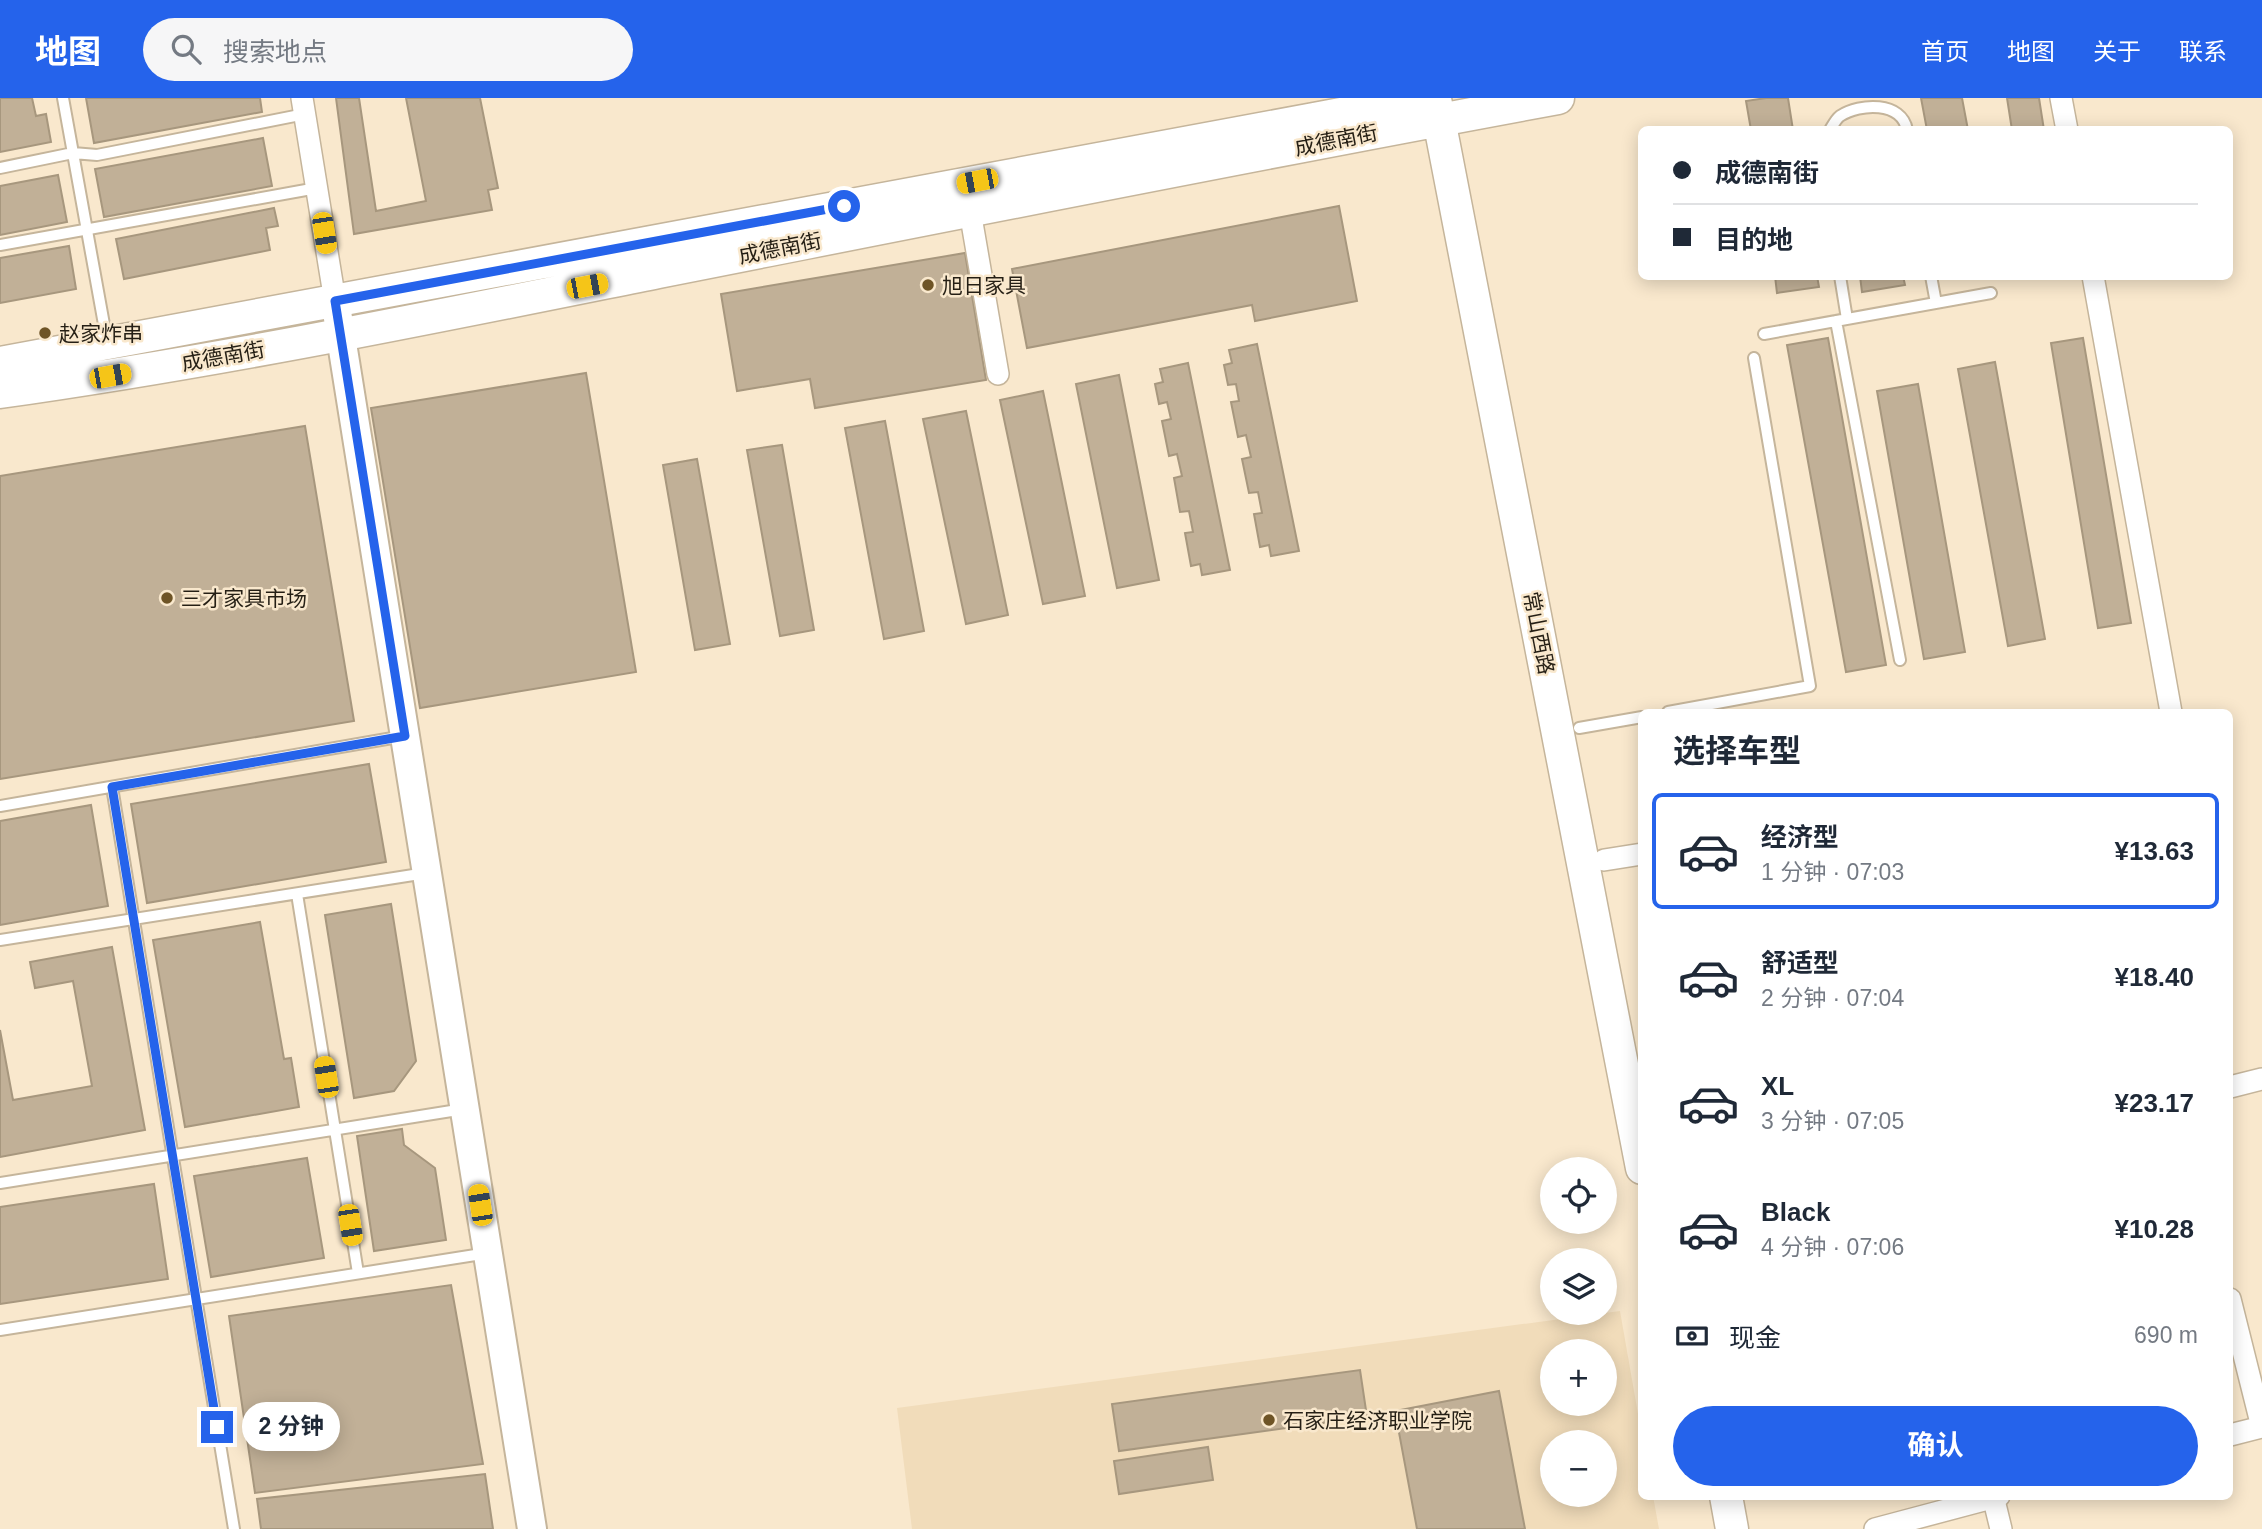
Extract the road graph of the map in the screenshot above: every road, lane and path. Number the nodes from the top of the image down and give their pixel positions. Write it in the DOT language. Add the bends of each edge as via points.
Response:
graph roads {
  1 [pos="63,98"];
  2 [pos="1558,98"];
  3 [pos="1855,98"];
  4 [pos="2061,98"];
  5 [pos="303,106"];
  6 [pos="1443,106"];
  7 [pos="1857,110"];
  8 [pos="1833,126"];
  9 [pos="1906,126"];
  10 [pos="2066,126"];
  11 [pos="73,153"];
  12 [pos="0,168"];
  13 [pos="317,188"];
  14 [pos="970,211"];
  15 [pos="87,230"];
  16 [pos="0,245"];
  17 [pos="1840,280"];
  18 [pos="1932,280"];
  19 [pos="2094,280"];
  20 [pos="1991,293"];
  21 [pos="335,301"];
  22 [pos="1936,303"];
  23 [pos="1842,320"];
  24 [pos="1764,334"];
  25 [pos="341,335"];
  26 [pos="107,343"];
  27 [pos="1754,358"];
  28 [pos="0,363"];
  29 [pos="998,374"];
  30 [pos="0,393"];
  31 [pos="1900,660"];
  32 [pos="1684,709"];
  33 [pos="2170,709"];
  34 [pos="1638,718"];
  35 [pos="1579,729"];
  36 [pos="405,736"];
  37 [pos="112,787"];
  38 [pos="0,806"];
  39 [pos="1638,855"];
  40 [pos="1604,860"];
  41 [pos="427,873"];
  42 [pos="297,894"];
  43 [pos="134,919"];
  44 [pos="0,940"];
  45 [pos="1638,1034"];
  46 [pos="2262,1079"];
  47 [pos="2233,1086"];
  48 [pos="465,1109"];
  49 [pos="335,1129"];
  50 [pos="1638,1147"];
  51 [pos="173,1156"];
  52 [pos="0,1183"];
  53 [pos="488,1252"];
  54 [pos="358,1273"];
  55 [pos="196,1299"];
  56 [pos="2233,1311"];
  57 [pos="0,1330"];
  58 [pos="2233,1435"];
  59 [pos="1705,1500"];
  60 [pos="1727,1500"];
  61 [pos="1984,1500"];
  62 [pos="1996,1500"];
  63 [pos="234,1529"];
  64 [pos="532,1529"];
  65 [pos="1710,1529"];
  66 [pos="1732,1529"];
  67 [pos="1875,1529"];
  68 [pos="2001,1529"];
  1 -- 11 [label="lane"];
  2 -- 6 [label="main road, 成德南街"];
  3 -- 7 [label="lane"];
  4 -- 10 [label="street"];
  5 -- 11 [label="lane" via="97,155"];
  5 -- 13 [label="street"];
  6 -- 14 [label="main road, 成德南街"];
  6 -- 21 [label="main road, 成德南街"];
  6 -- 35 [label="main road, 常山西路"];
  6 -- 50 [label="main road, 常山西路"];
  7 -- 8 [label="lane" via="1839,117"];
  7 -- 9 [label="lane" via="1875,106 1891,110 1902,116"];
  11 -- 12 [label="lane"];
  11 -- 15 [label="lane"];
  13 -- 15 [label="lane"];
  13 -- 21 [label="street"];
  14 -- 25 [label="main road, 成德南街"];
  14 -- 29 [label="street"];
  15 -- 16 [label="lane"];
  15 -- 26 [label="lane"];
  17 -- 23 [label="lane"];
  18 -- 22 [label="lane"];
  19 -- 33 [label="street"];
  20 -- 22 [label="lane"];
  21 -- 25 [label="street"];
  21 -- 26 [label="main road, 成德南街"];
  22 -- 23 [label="lane"];
  23 -- 24 [label="lane"];
  23 -- 31 [label="lane"];
  25 -- 30 [label="main road, 成德南街"];
  25 -- 36 [label="street"];
  26 -- 28 [label="main road, 成德南街"];
  27 -- 32 [label="lane" via="1810,686"];
  34 -- 35 [label="lane"];
  35 -- 40 [label="main road, 常山西路"];
  36 -- 37 [label="lane"];
  36 -- 41 [label="street"];
  37 -- 38 [label="lane"];
  37 -- 43 [label="lane"];
  39 -- 40 [label="street"];
  40 -- 45 [label="main road, 常山西路"];
  41 -- 42 [label="lane"];
  41 -- 48 [label="street"];
  42 -- 43 [label="lane"];
  42 -- 49 [label="lane"];
  43 -- 44 [label="lane"];
  43 -- 51 [label="lane"];
  46 -- 47 [label="street"];
  48 -- 49 [label="lane"];
  48 -- 53 [label="street"];
  49 -- 51 [label="lane"];
  49 -- 54 [label="lane"];
  51 -- 52 [label="lane"];
  51 -- 55 [label="lane"];
  53 -- 54 [label="lane"];
  53 -- 64 [label="street"];
  54 -- 55 [label="lane"];
  55 -- 57 [label="lane"];
  55 -- 63 [label="lane"];
  56 -- 58 [label="street" via="2262,1427"];
  59 -- 65 [label="main road"];
  60 -- 66 [label="main road"];
  61 -- 67 [label="street"];
  62 -- 68 [label="street"];
}
